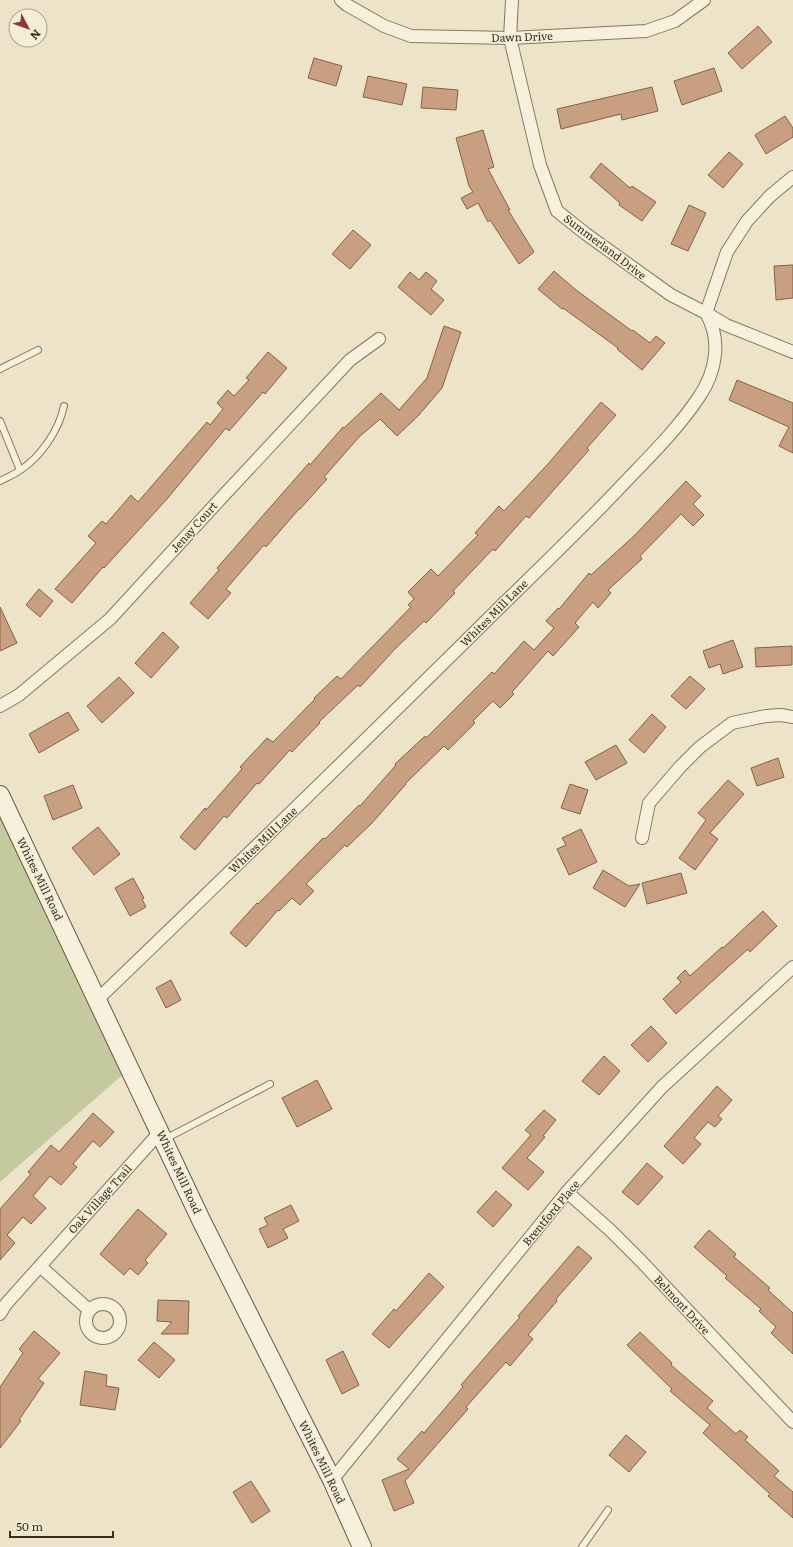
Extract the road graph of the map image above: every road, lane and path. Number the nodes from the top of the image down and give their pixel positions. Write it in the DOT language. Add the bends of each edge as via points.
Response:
graph roads {
  1 [pos="341,0"];
  2 [pos="512,0"];
  3 [pos="704,0"];
  4 [pos="510,38"];
  5 [pos="793,177"];
  6 [pos="706,313"];
  7 [pos="379,339"];
  8 [pos="38,350"];
  9 [pos="793,352"];
  10 [pos="0,368"];
  11 [pos="64,406"];
  12 [pos="0,420"];
  13 [pos="20,470"];
  14 [pos="0,481"];
  15 [pos="0,706"];
  16 [pos="793,717"];
  17 [pos="0,795"];
  18 [pos="642,838"];
  19 [pos="793,967"];
  20 [pos="98,999"];
  21 [pos="270,1084"];
  22 [pos="162,1136"];
  23 [pos="567,1192"];
  24 [pos="40,1267"];
  25 [pos="90,1310"];
  26 [pos="0,1314"];
  27 [pos="793,1422"];
  28 [pos="332,1480"];
  29 [pos="608,1510"];
  30 [pos="362,1547"];
  31 [pos="582,1547"];
  1 -- 4 [label="street, Dawn Drive" via="384,26 411,36"];
  2 -- 4 [label="street, Summerland Drive"];
  3 -- 4 [label="street, Dawn Drive" via="675,21 646,31"];
  4 -- 6 [label="street, Summerland Drive" via="540,165 557,211 671,296"];
  5 -- 6 [label="street" via="770,196 747,221 727,252"];
  6 -- 9 [label="street, Summerland Drive" via="726,325"];
  6 -- 20 [label="street, Whites Mill Lane" via="712,324 715,364 700,396 662,443 598,512"];
  7 -- 15 [label="street, Jenay Court" via="350,360 110,619 19,695"];
  8 -- 10 [label="lane"];
  11 -- 13 [label="lane" via="61,419 48,442 36,458"];
  12 -- 13 [label="lane"];
  13 -- 14 [label="lane"];
  16 -- 18 [label="street" via="766,716 732,723 700,747 649,803"];
  17 -- 20 [label="street, Whites Mill Road"];
  19 -- 23 [label="street, Brentford Place" via="662,1087"];
  20 -- 22 [label="street, Whites Mill Road"];
  21 -- 22 [label="lane"];
  22 -- 24 [label="street, Oak Village Trail"];
  22 -- 28 [label="street, Whites Mill Road" via="202,1222"];
  23 -- 27 [label="street, Belmont Drive" via="642,1261"];
  23 -- 28 [label="street, Brentford Place"];
  24 -- 25 [label="street"];
  24 -- 26 [label="street, Oak Village Trail"];
  28 -- 30 [label="street, Whites Mill Road"];
  29 -- 31 [label="lane"];
}
